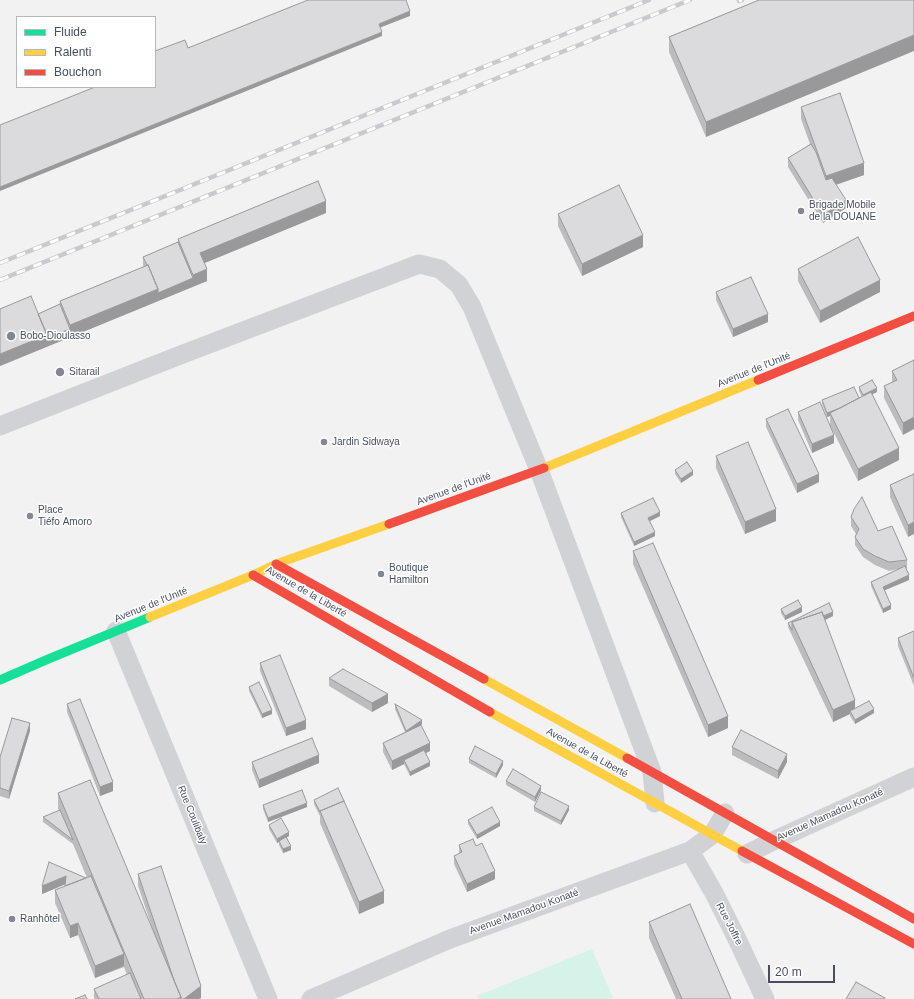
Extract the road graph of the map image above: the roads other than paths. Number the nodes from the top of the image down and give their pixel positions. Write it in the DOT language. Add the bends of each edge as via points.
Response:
graph roads {
  1 [pos="914,316"];
  2 [pos="0,426"];
  3 [pos="539,470"];
  4 [pos="276,564"];
  5 [pos="253,575"];
  6 [pos="116,631"];
  7 [pos="0,680"];
  8 [pos="652,772"];
  9 [pos="914,776"];
  10 [pos="655,803"];
  11 [pos="725,813"];
  12 [pos="712,835"];
  13 [pos="773,841"];
  14 [pos="690,851"];
  15 [pos="747,854"];
  16 [pos="914,919"];
  17 [pos="914,944"];
  18 [pos="268,999"];
  19 [pos="311,999"];
  20 [pos="765,999"];
  1 -- 3 [label="main road, Avenue de l'Unité"];
  2 -- 3 [label="street" via="419,264 440,269 459,285 472,307"];
  3 -- 4 [label="main road, Avenue de l'Unité"];
  3 -- 8 [label="street"];
  4 -- 5 [label="main road, Avenue de l'Unité"];
  4 -- 8 [label="main road, Avenue de la Liberté"];
  5 -- 6 [label="main road, Avenue de l'Unité"];
  5 -- 10 [label="main road, Avenue de la Liberté"];
  6 -- 7 [label="main road, Avenue de l'Unité"];
  6 -- 18 [label="street, Rue Coulibaly"];
  8 -- 10 [label="street"];
  8 -- 11 [label="main road, Avenue de la Liberté"];
  9 -- 13 [label="street, Avenue Mamadou Konaté"];
  10 -- 12 [label="main road, Avenue de la Liberté"];
  11 -- 12 [label="street, Avenue Mamadou Konaté"];
  11 -- 13 [label="main road, Avenue de la Liberté"];
  12 -- 14 [label="street, Avenue Mamadou Konaté"];
  12 -- 15 [label="main road, Avenue de la Liberté"];
  13 -- 15 [label="street, Avenue Mamadou Konaté"];
  13 -- 16 [label="main road, Avenue de la Liberté"];
  14 -- 19 [label="street, Avenue Mamadou Konaté" via="450,939"];
  14 -- 20 [label="street, Rue Joffre" via="714,893"];
  15 -- 17 [label="main road, Avenue de la Liberté"];
}
